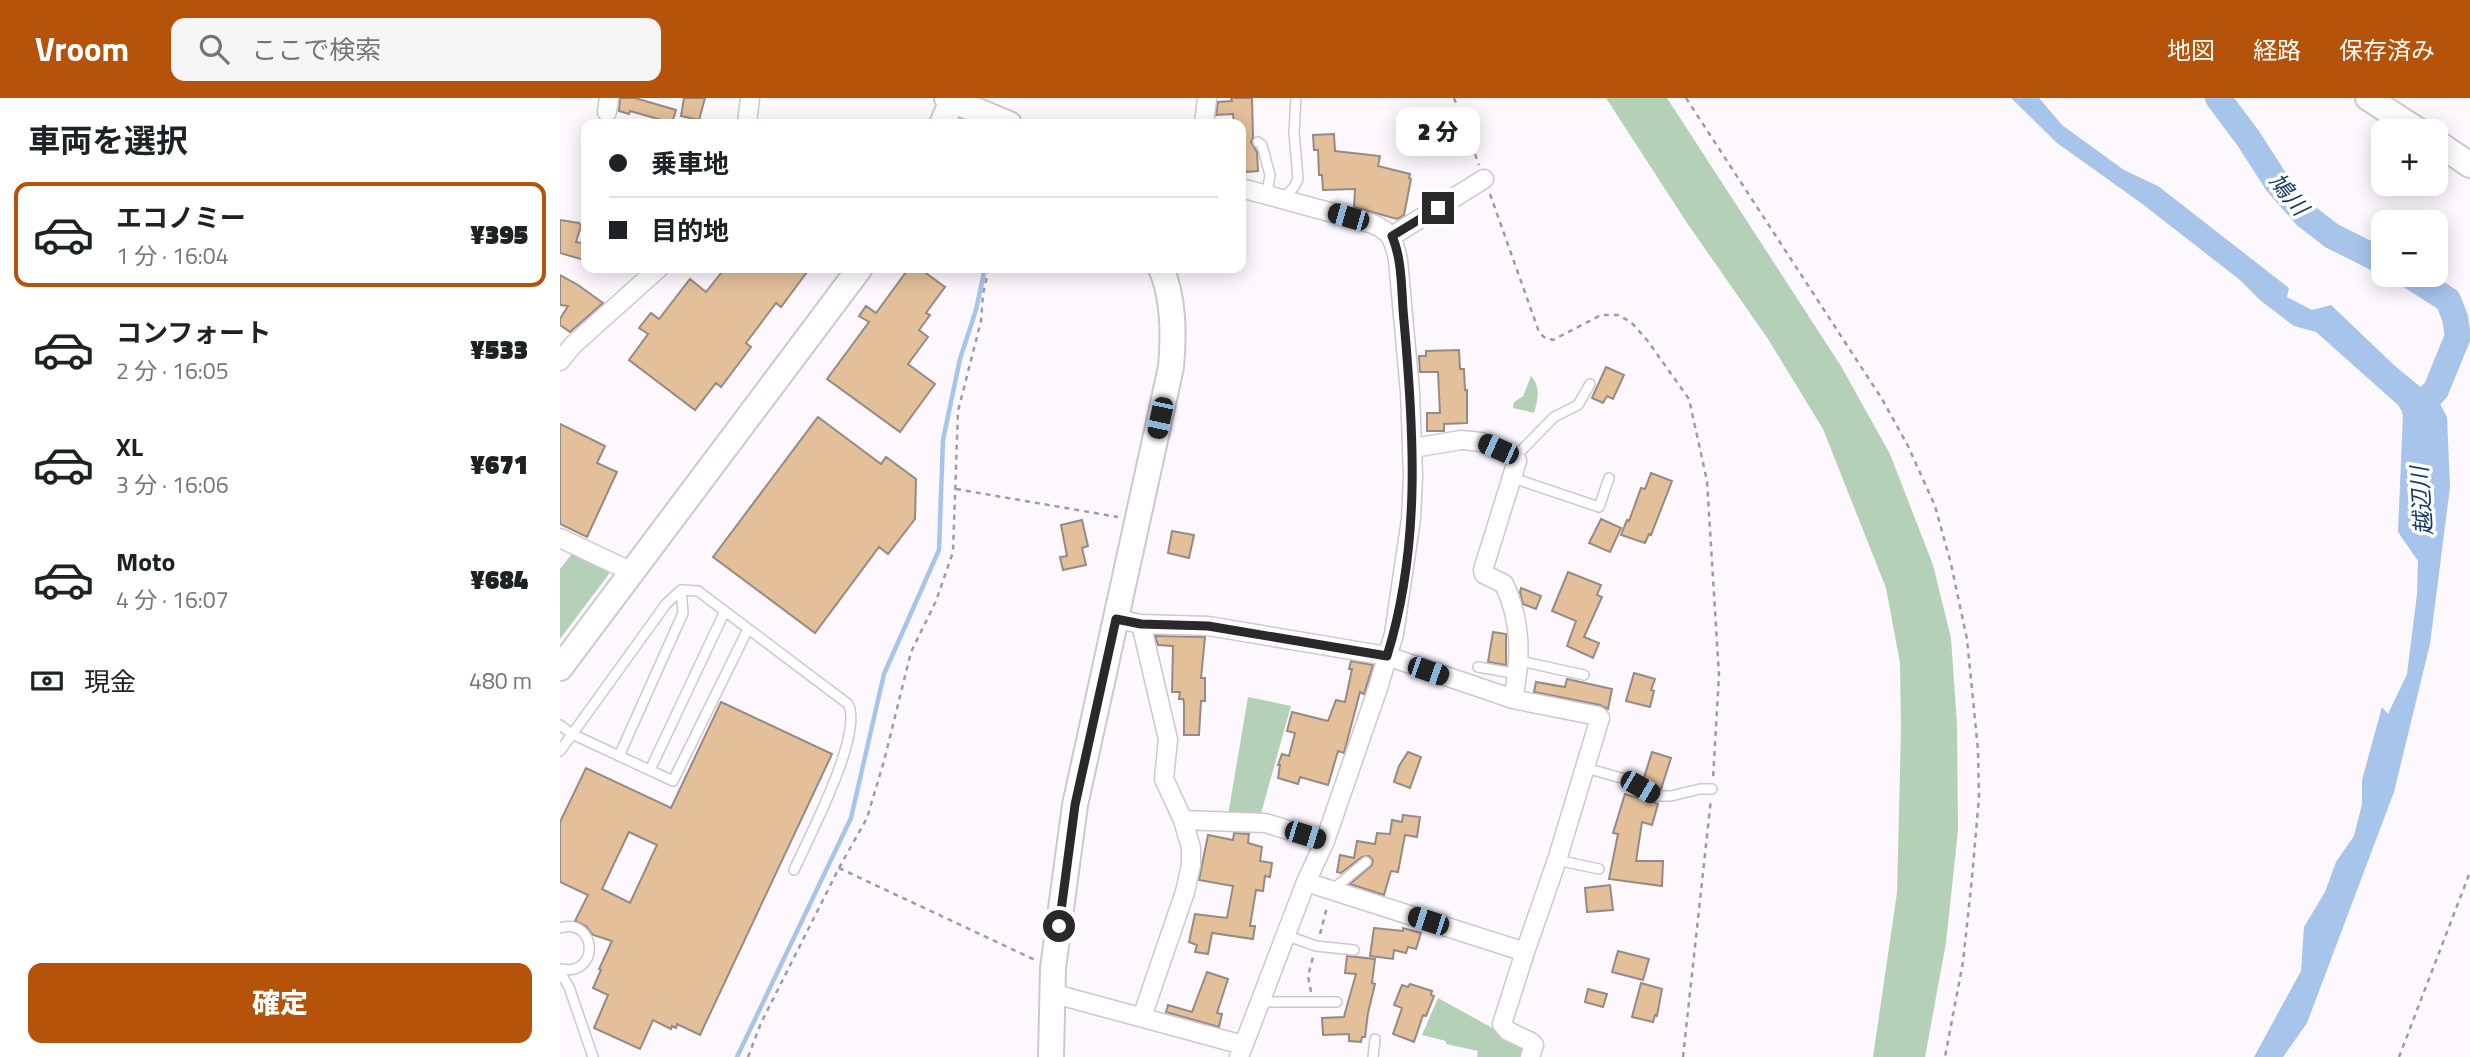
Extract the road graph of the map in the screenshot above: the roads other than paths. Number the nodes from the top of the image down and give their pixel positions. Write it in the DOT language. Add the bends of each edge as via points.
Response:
graph roads {
  1 [pos="750,98"];
  2 [pos="1207,98"];
  3 [pos="1296,98"];
  4 [pos="2368,98"];
  5 [pos="950,99"];
  6 [pos="748,119"];
  7 [pos="944,119"];
  8 [pos="992,119"];
  9 [pos="1205,119"];
  10 [pos="2400,119"];
  11 [pos="1258,142"];
  12 [pos="2448,150"];
  13 [pos="2470,165"];
  14 [pos="1484,179"];
  15 [pos="1246,188"];
  16 [pos="1275,197"];
  17 [pos="1392,236"];
  18 [pos="653,273"];
  19 [pos="856,273"];
  20 [pos="1163,273"];
  21 [pos="560,361"];
  22 [pos="1590,384"];
  23 [pos="1413,448"];
  24 [pos="1516,457"];
  25 [pos="1513,478"];
  26 [pos="1609,478"];
  27 [pos="560,538"];
  28 [pos="632,572"];
  29 [pos="681,590"];
  30 [pos="725,611"];
  31 [pos="1116,619"];
  32 [pos="1141,624"];
  33 [pos="748,629"];
  34 [pos="1387,656"];
  35 [pos="1478,667"];
  36 [pos="560,668"];
  37 [pos="1519,668"];
  38 [pos="1584,675"];
  39 [pos="1513,699"];
  40 [pos="560,725"];
  41 [pos="572,734"];
  42 [pos="560,751"];
  43 [pos="619,755"];
  44 [pos="1586,768"];
  45 [pos="650,770"];
  46 [pos="1712,789"];
  47 [pos="1183,820"];
  48 [pos="1325,841"];
  49 [pos="1557,860"];
  50 [pos="1366,862"];
  51 [pos="1599,869"];
  52 [pos="794,870"];
  53 [pos="1306,882"];
  54 [pos="1332,891"];
  55 [pos="560,928"];
  56 [pos="1285,935"];
  57 [pos="1354,950"];
  58 [pos="1525,952"];
  59 [pos="560,970"];
  60 [pos="1051,993"];
  61 [pos="1259,1002"];
  62 [pos="1337,1002"];
  63 [pos="1142,1017"];
  64 [pos="1374,1039"];
  65 [pos="1242,1054"];
  66 [pos="593,1057"];
  67 [pos="1051,1057"];
  68 [pos="1373,1057"];
  69 [pos="1530,1057"];
  1 -- 6 [label="street"];
  2 -- 9 [label="street"];
  3 -- 16 [label="lane" via="1298,179 1294,187"];
  4 -- 10 [label="street"];
  5 -- 7 [label="street"];
  5 -- 8 [label="street"];
  11 -- 16 [label="lane"];
  12 -- 13 [label="street"];
  14 -- 17 [label="street"];
  15 -- 16 [label="street"];
  16 -- 17 [label="street" via="1377,226"];
  17 -- 23 [label="street" via="1398,260"];
  18 -- 21 [label="street"];
  19 -- 28 [label="street"];
  20 -- 31 [label="street" via="1171,309 1171,367"];
  22 -- 24 [label="lane" via="1578,405 1554,417"];
  23 -- 24 [label="street" via="1472,441"];
  23 -- 34 [label="street" via="1411,519"];
  24 -- 25 [label="street"];
  25 -- 26 [label="lane" via="1599,507"];
  25 -- 37 [label="street" via="1483,570 1508,591 1517,621"];
  27 -- 28 [label="street"];
  28 -- 36 [label="street"];
  29 -- 30 [label="lane" via="698,591"];
  29 -- 41 [label="lane" via="666,604"];
  29 -- 43 [label="lane" via="683,613"];
  30 -- 33 [label="lane"];
  30 -- 45 [label="lane"];
  31 -- 32 [label="street"];
  31 -- 60 [label="street" via="1075,805"];
  32 -- 34 [label="street" via="1208,626"];
  32 -- 47 [label="street" via="1168,739 1164,779"];
  33 -- 45 [label="lane" via="673,781"];
  33 -- 52 [label="lane" via="852,711 845,755"];
  34 -- 39 [label="street"];
  34 -- 48 [label="street"];
  35 -- 37 [label="lane"];
  37 -- 38 [label="lane"];
  37 -- 39 [label="street"];
  39 -- 44 [label="street" via="1598,716"];
  40 -- 41 [label="lane"];
  41 -- 42 [label="lane"];
  41 -- 43 [label="lane"];
  43 -- 45 [label="lane"];
  44 -- 46 [label="lane" via="1625,779 1655,796"];
  44 -- 49 [label="street"];
  47 -- 48 [label="street" via="1265,823"];
  47 -- 63 [label="street" via="1191,865"];
  48 -- 53 [label="street"];
  49 -- 51 [label="lane"];
  49 -- 58 [label="street"];
  50 -- 54 [label="lane"];
  53 -- 54 [label="street"];
  53 -- 56 [label="street"];
  54 -- 58 [label="street"];
  55 -- 59 [label="lane" via="578,929 590,945 583,964"];
  56 -- 57 [label="lane" via="1316,946"];
  56 -- 61 [label="street"];
  58 -- 69 [label="street" via="1503,1024 1534,1045"];
  59 -- 66 [label="lane"];
  60 -- 63 [label="street"];
  60 -- 67 [label="street"];
  61 -- 62 [label="lane"];
  61 -- 65 [label="street"];
  63 -- 65 [label="street"];
  64 -- 68 [label="lane"];
}
